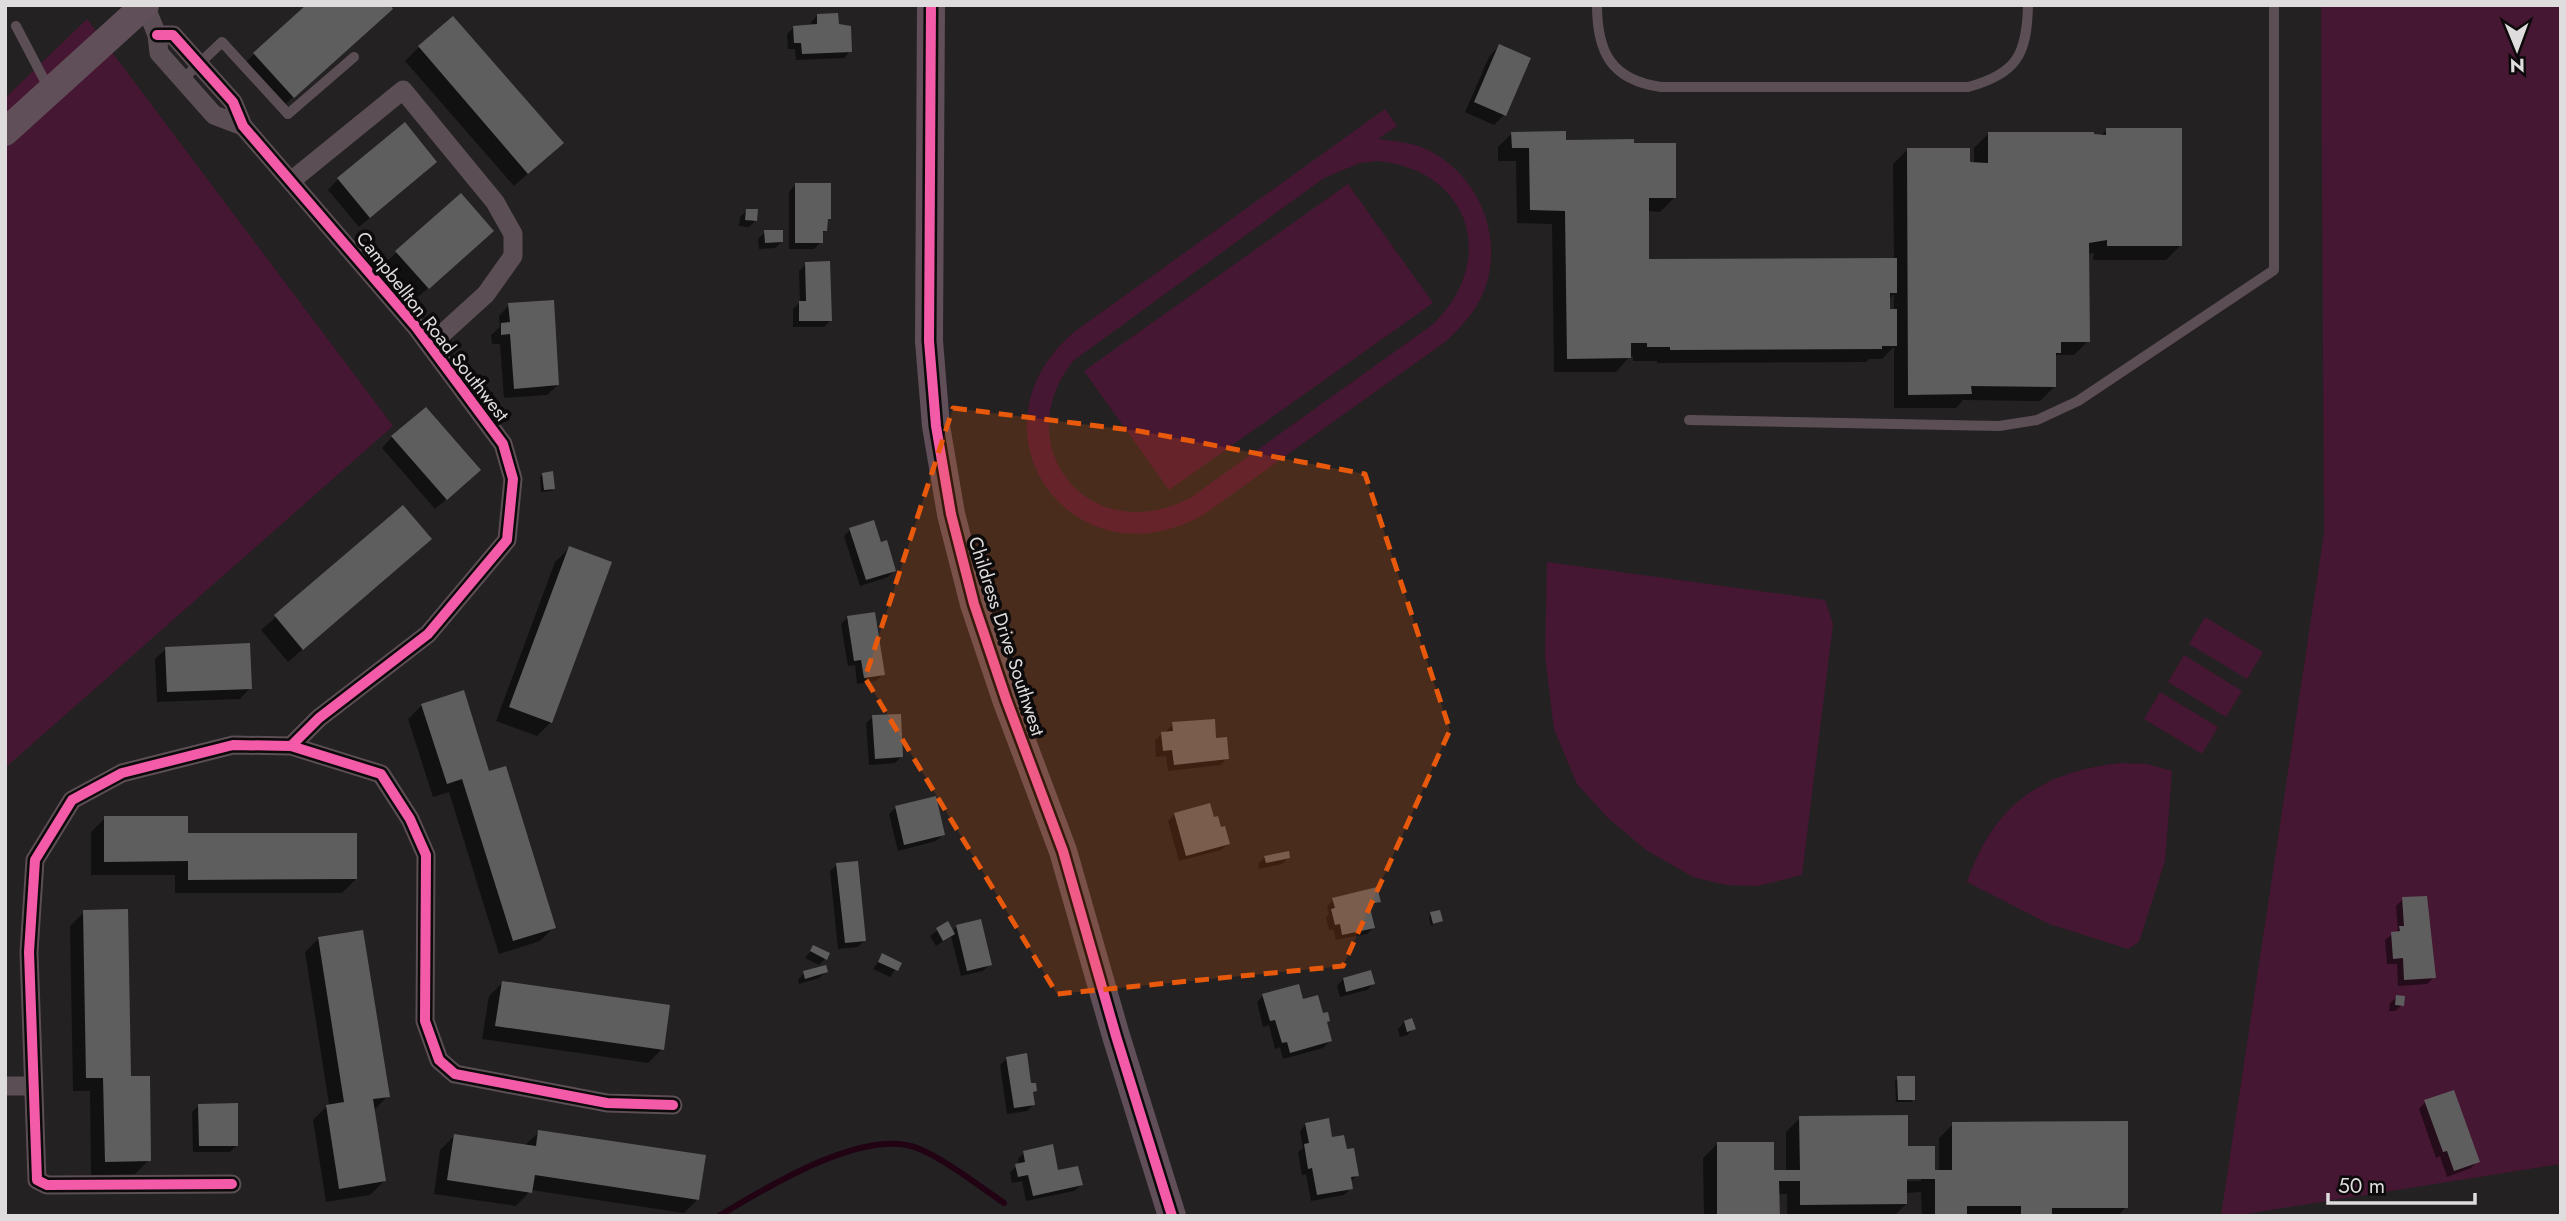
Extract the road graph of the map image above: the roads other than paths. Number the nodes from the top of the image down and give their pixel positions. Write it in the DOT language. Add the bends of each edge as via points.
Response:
graph roads {
  1 [pos="145,5"];
  2 [pos="931,5"];
  3 [pos="1597,5"];
  4 [pos="2028,5"];
  5 [pos="2274,5"];
  6 [pos="16,26"];
  7 [pos="157,35"];
  8 [pos="354,57"];
  9 [pos="200,64"];
  10 [pos="183,79"];
  11 [pos="50,90"];
  12 [pos="243,127"];
  13 [pos="5,132"];
  14 [pos="291,181"];
  15 [pos="430,345"];
  16 [pos="1689,420"];
  17 [pos="291,746"];
  18 [pos="5,1086"];
  19 [pos="33,1086"];
  20 [pos="673,1105"];
  21 [pos="232,1184"];
  22 [pos="1172,1216"];
  1 -- 7 [label="street, Campbellton Road Southwest"];
  1 -- 11 [label="street, Campbellton Road Southwest"];
  2 -- 22 [label="street, Childress Drive Southwest" via="929,341 936,426 951,514 982,628 1063,851"];
  3 -- 4 [label="lane" via="1601,46 1612,65 1627,77 1661,87 1968,87 2012,67 2024,47"];
  5 -- 16 [label="lane" via="2274,270 2078,401 2037,420 2000,426"];
  6 -- 11 [label="lane"];
  7 -- 9 [label="street, Campbellton Road Southwest" via="173,35"];
  7 -- 10 [label="street, Campbellton Road Southwest" via="159,53"];
  8 -- 9 [label="lane" via="288,114 222,42"];
  9 -- 10 [label="lane"];
  9 -- 12 [label="street, Campbellton Road Southwest" via="233,102"];
  10 -- 12 [label="street, Campbellton Road Southwest" via="214,115"];
  11 -- 13 [label="street, Campbellton Road Southwest"];
  12 -- 14 [label="street, Campbellton Road Southwest"];
  14 -- 15 [label="street, Campbellton Road Southwest"];
  14 -- 15 [label="street, Campbellton Road Southwest" via="403,90 495,202 513,234 513,256 486,294"];
  15 -- 17 [label="street, Campbellton Road Southwest" via="503,444 513,479 507,540 428,634 319,718"];
  17 -- 19 [label="street" via="233,745 146,766 122,773 72,800 35,860 29,952"];
  17 -- 20 [label="street" via="381,774 410,819 426,855 425,1021 439,1060 455,1074 607,1103"];
  18 -- 19 [label="street"];
  19 -- 21 [label="street" via="36,1175 41,1183"];
}
